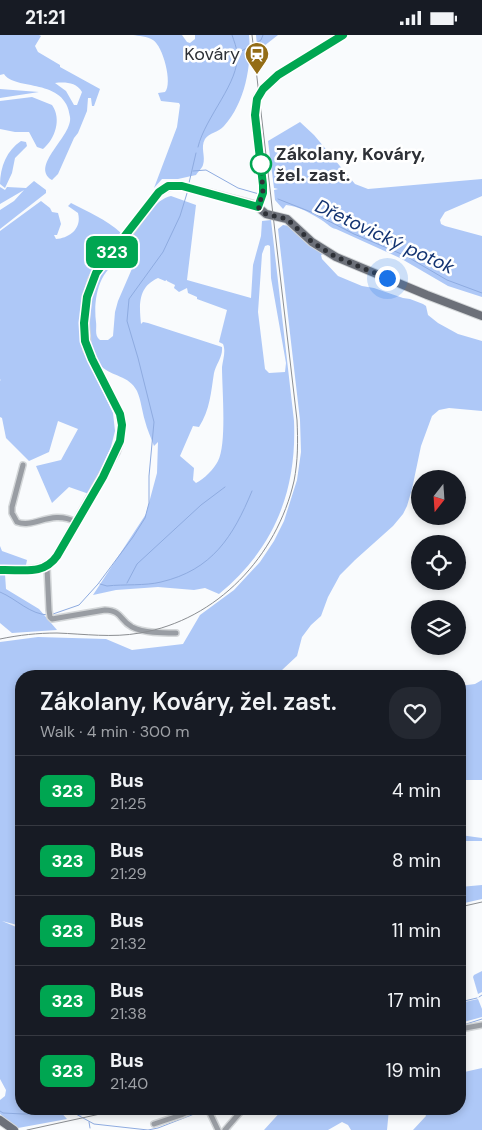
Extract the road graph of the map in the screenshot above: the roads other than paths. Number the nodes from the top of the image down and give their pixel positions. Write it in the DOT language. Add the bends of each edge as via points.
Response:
graph roads {
  1 [pos="343,35"];
  2 [pos="258,207"];
  3 [pos="482,315"];
  4 [pos="23,465"];
  5 [pos="76,522"];
  6 [pos="48,567"];
  7 [pos="0,570"];
  8 [pos="176,633"];
  9 [pos="482,1025"];
  10 [pos="466,1028"];
  11 [pos="181,1115"];
  12 [pos="211,1115"];
  13 [pos="238,1115"];
  14 [pos="0,1120"];
  15 [pos="154,1124"];
  16 [pos="14,1130"];
  17 [pos="218,1130"];
  18 [pos="225,1130"];
  1 -- 2 [label="main road" via="278,75 257,99 255,115 263,185"];
  2 -- 3 [label="main road" via="266,214 287,219 312,242 336,257"];
  2 -- 5 [label="main road" via="184,187 168,186 159,192 99,267 87,297 86,346 119,409 122,425 116,452"];
  4 -- 5 [label="street" via="12,507 17,522 26,524 60,517"];
  5 -- 6 [label="main road"];
  6 -- 7 [label="main road"];
  6 -- 8 [label="street" via="52,619 113,611 134,628"];
  9 -- 10 [label="street"];
  11 -- 15 [label="street"];
  12 -- 17 [label="street"];
  13 -- 18 [label="street"];
  14 -- 16 [label="main road"];
}
